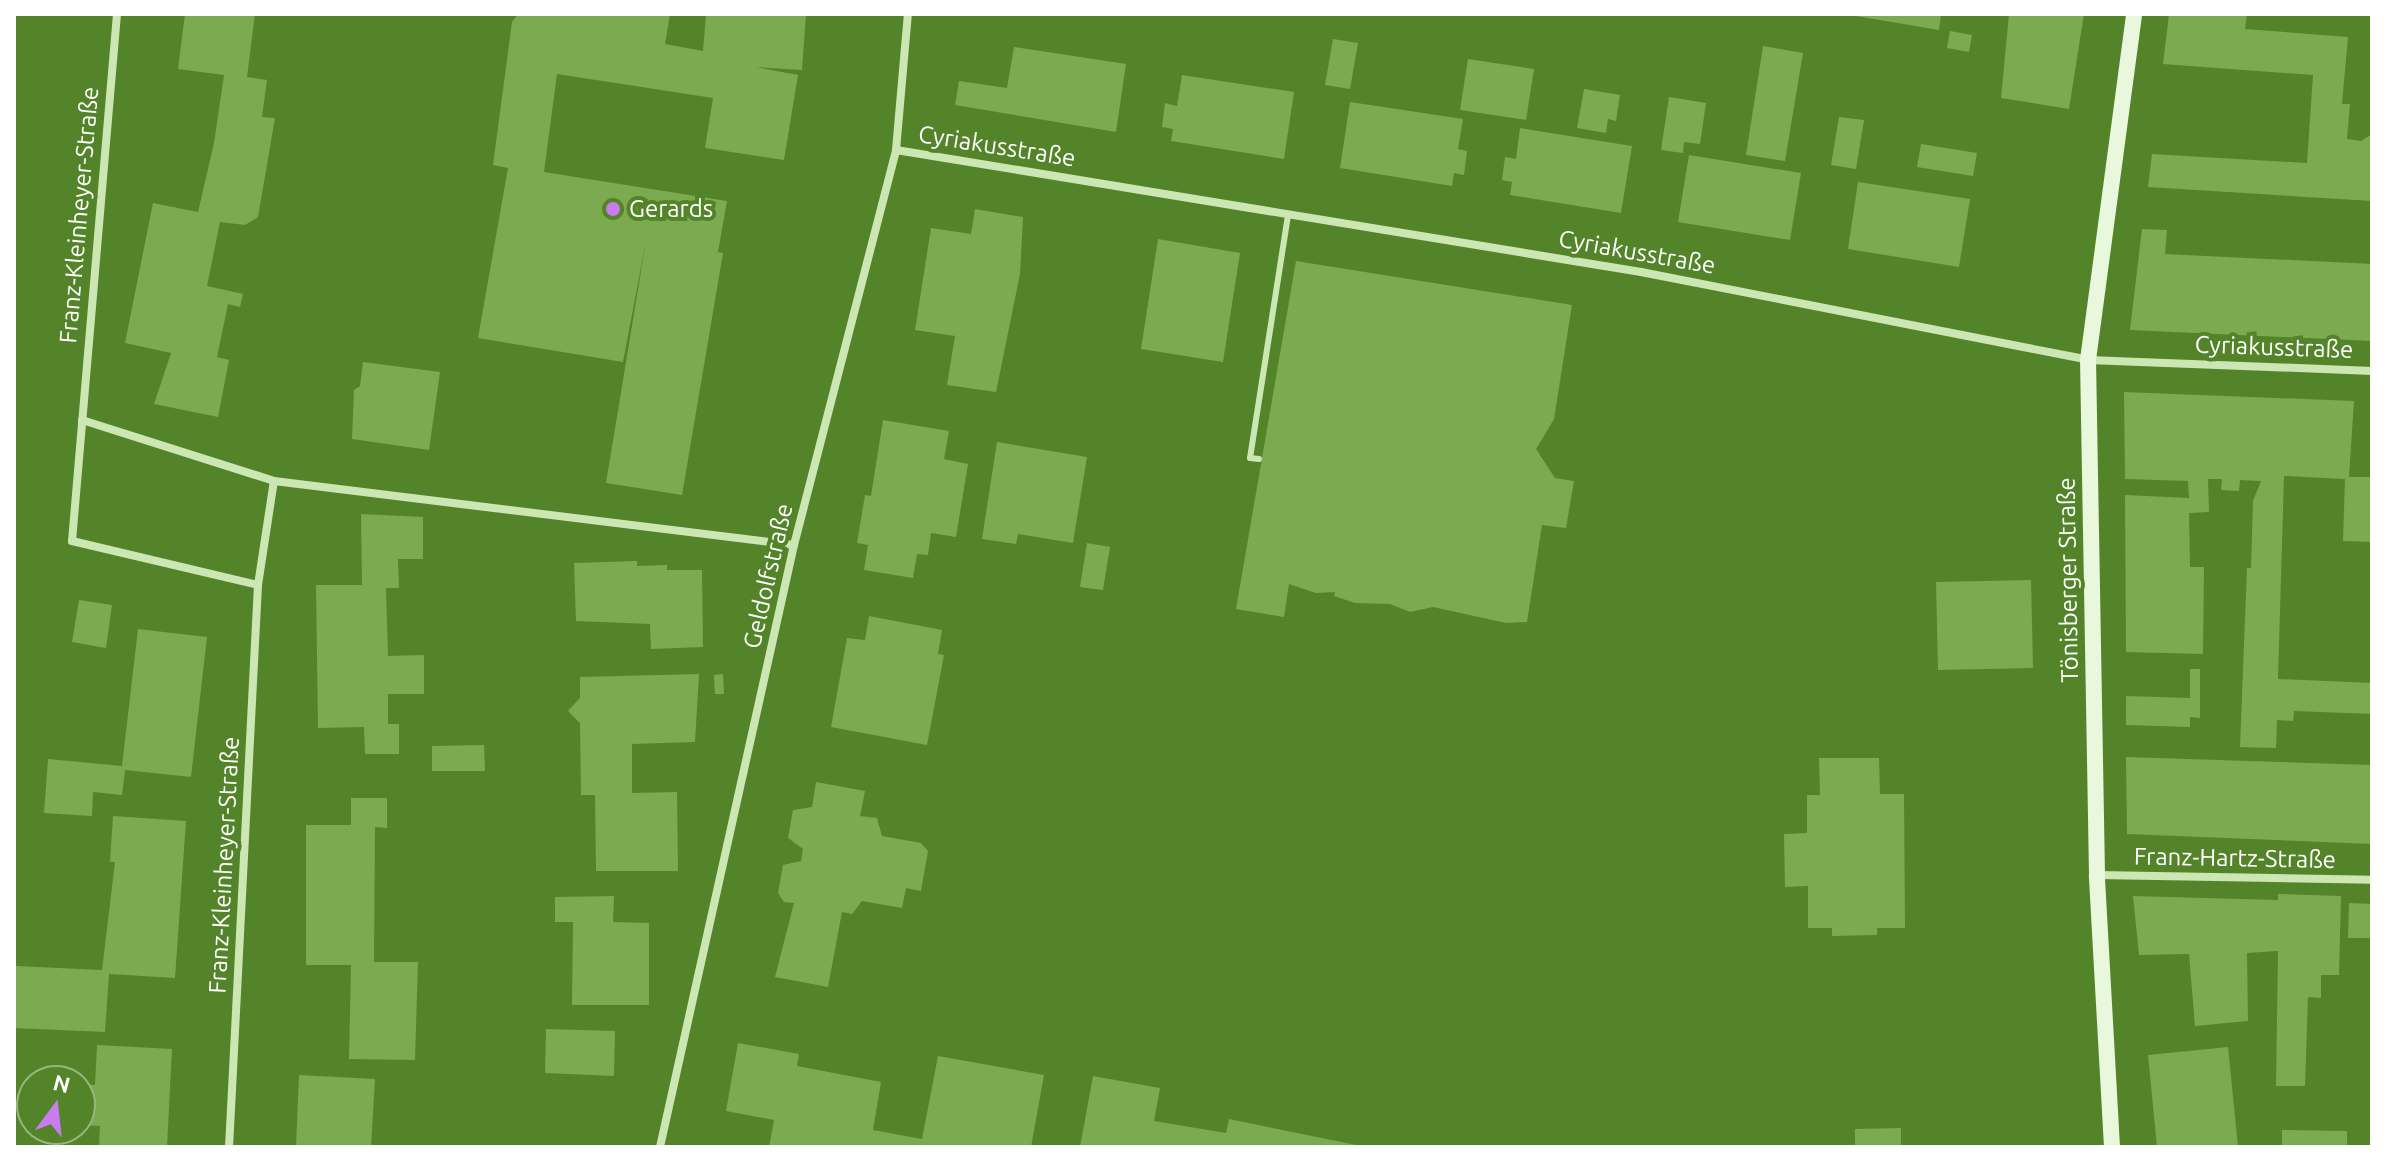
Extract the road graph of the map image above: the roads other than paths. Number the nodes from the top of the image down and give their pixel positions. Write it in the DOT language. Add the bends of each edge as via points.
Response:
graph roads {
  1 [pos="117,14"];
  2 [pos="908,14"];
  3 [pos="2134,14"];
  4 [pos="896,150"];
  5 [pos="1288,214"];
  6 [pos="2088,360"];
  7 [pos="2372,371"];
  8 [pos="82,420"];
  9 [pos="1259,459"];
  10 [pos="274,481"];
  11 [pos="794,545"];
  12 [pos="258,585"];
  13 [pos="2097,875"];
  14 [pos="2372,880"];
  15 [pos="229,1147"];
  16 [pos="660,1147"];
  17 [pos="2112,1147"];
  1 -- 8 [label="street, Franz-Kleinheyer-Straße"];
  2 -- 4 [label="street, Geldolfstraße"];
  3 -- 6 [label="street, Tönisberger Straße"];
  4 -- 5 [label="street, Cyriakusstraße"];
  4 -- 11 [label="street, Geldolfstraße"];
  5 -- 6 [label="street, Cyriakusstraße" via="1641,272"];
  5 -- 9 [label="lane" via="1250,458"];
  6 -- 7 [label="street, Cyriakusstraße"];
  6 -- 13 [label="street, Tönisberger Straße"];
  8 -- 10 [label="street"];
  8 -- 12 [label="street, Franz-Kleinheyer-Straße" via="72,541"];
  10 -- 11 [label="street"];
  10 -- 12 [label="street, Franz-Kleinheyer-Straße"];
  11 -- 16 [label="street, Geldolfstraße"];
  12 -- 15 [label="street, Franz-Kleinheyer-Straße"];
  13 -- 14 [label="street, Franz-Hartz-Straße"];
  13 -- 17 [label="street, Tönisberger Straße"];
}
